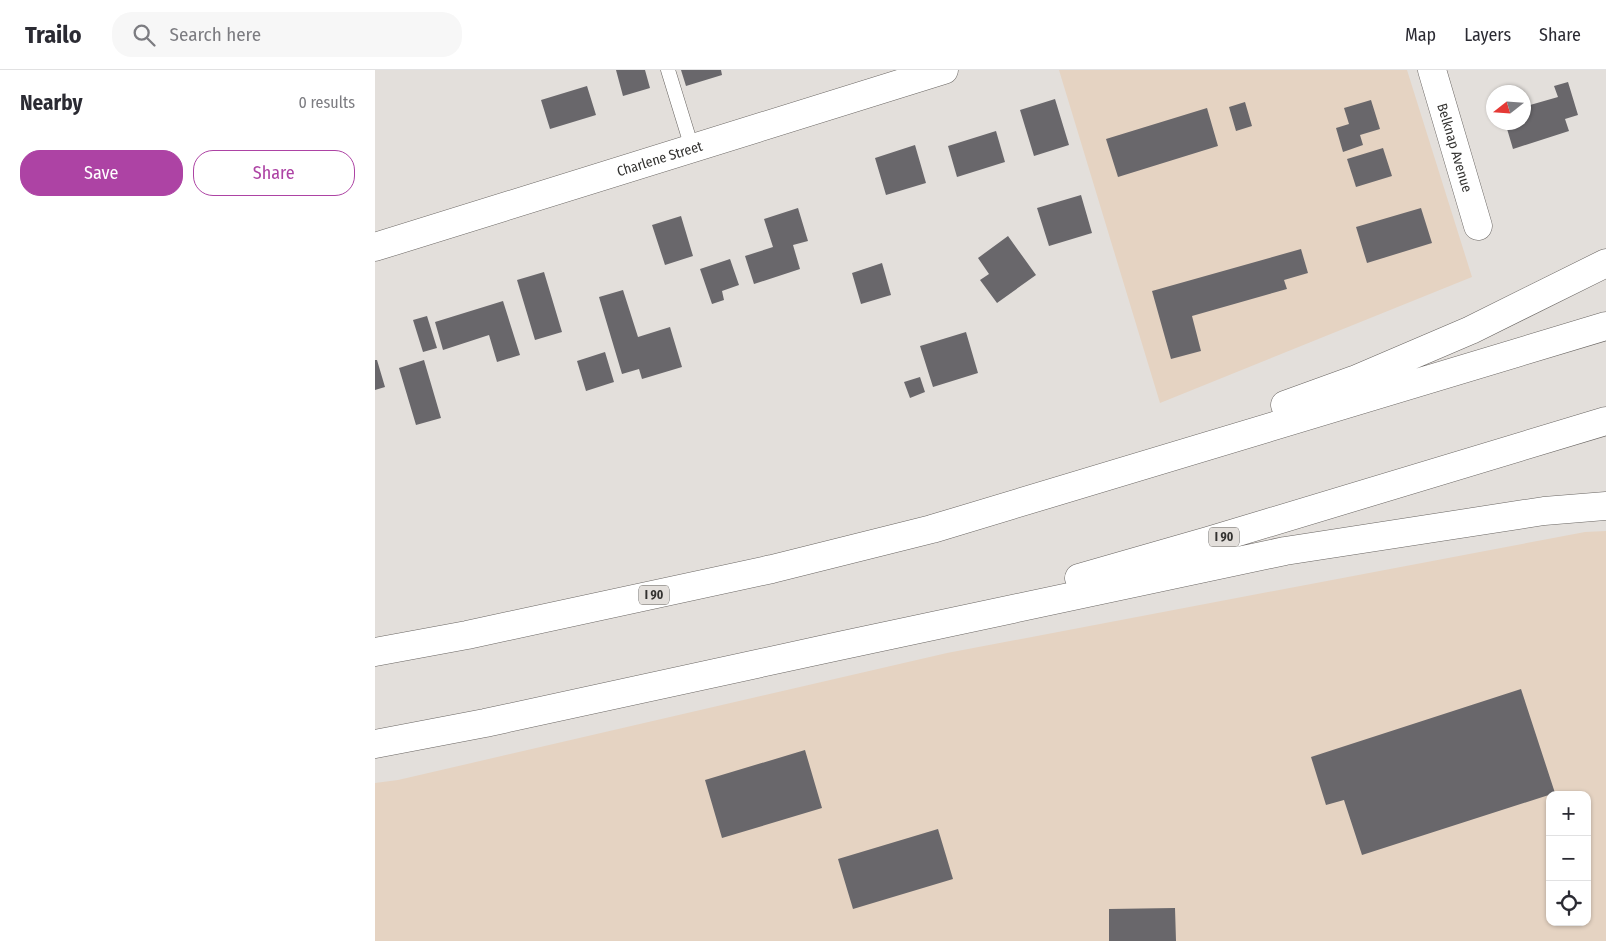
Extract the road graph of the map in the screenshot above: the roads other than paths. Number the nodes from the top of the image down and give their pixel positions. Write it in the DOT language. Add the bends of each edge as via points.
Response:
graph roads {
  1 [pos="667,70"];
  2 [pos="944,70"];
  3 [pos="1432,70"];
  4 [pos="692,148"];
  5 [pos="1478,226"];
  6 [pos="375,247"];
  7 [pos="1606,263"];
  8 [pos="1606,326"];
  9 [pos="1606,421"];
  10 [pos="1606,506"];
  11 [pos="932,529"];
  12 [pos="839,646"];
  13 [pos="375,652"];
  14 [pos="375,744"];
  1 -- 4 [label="lane"];
  2 -- 4 [label="main road, Charlene Street"];
  3 -- 5 [label="main road, Belknap Avenue"];
  4 -- 6 [label="main road, Charlene Street"];
  7 -- 11 [label="main road" via="1471,330 1354,380"];
  8 -- 11 [label="main road, I 90"];
  9 -- 12 [label="main road, I 90" via="1208,541"];
  10 -- 12 [label="main road" via="1544,511 1285,551"];
  11 -- 13 [label="main road, I 90" via="753,573"];
  12 -- 14 [label="main road, I 90"];
}
